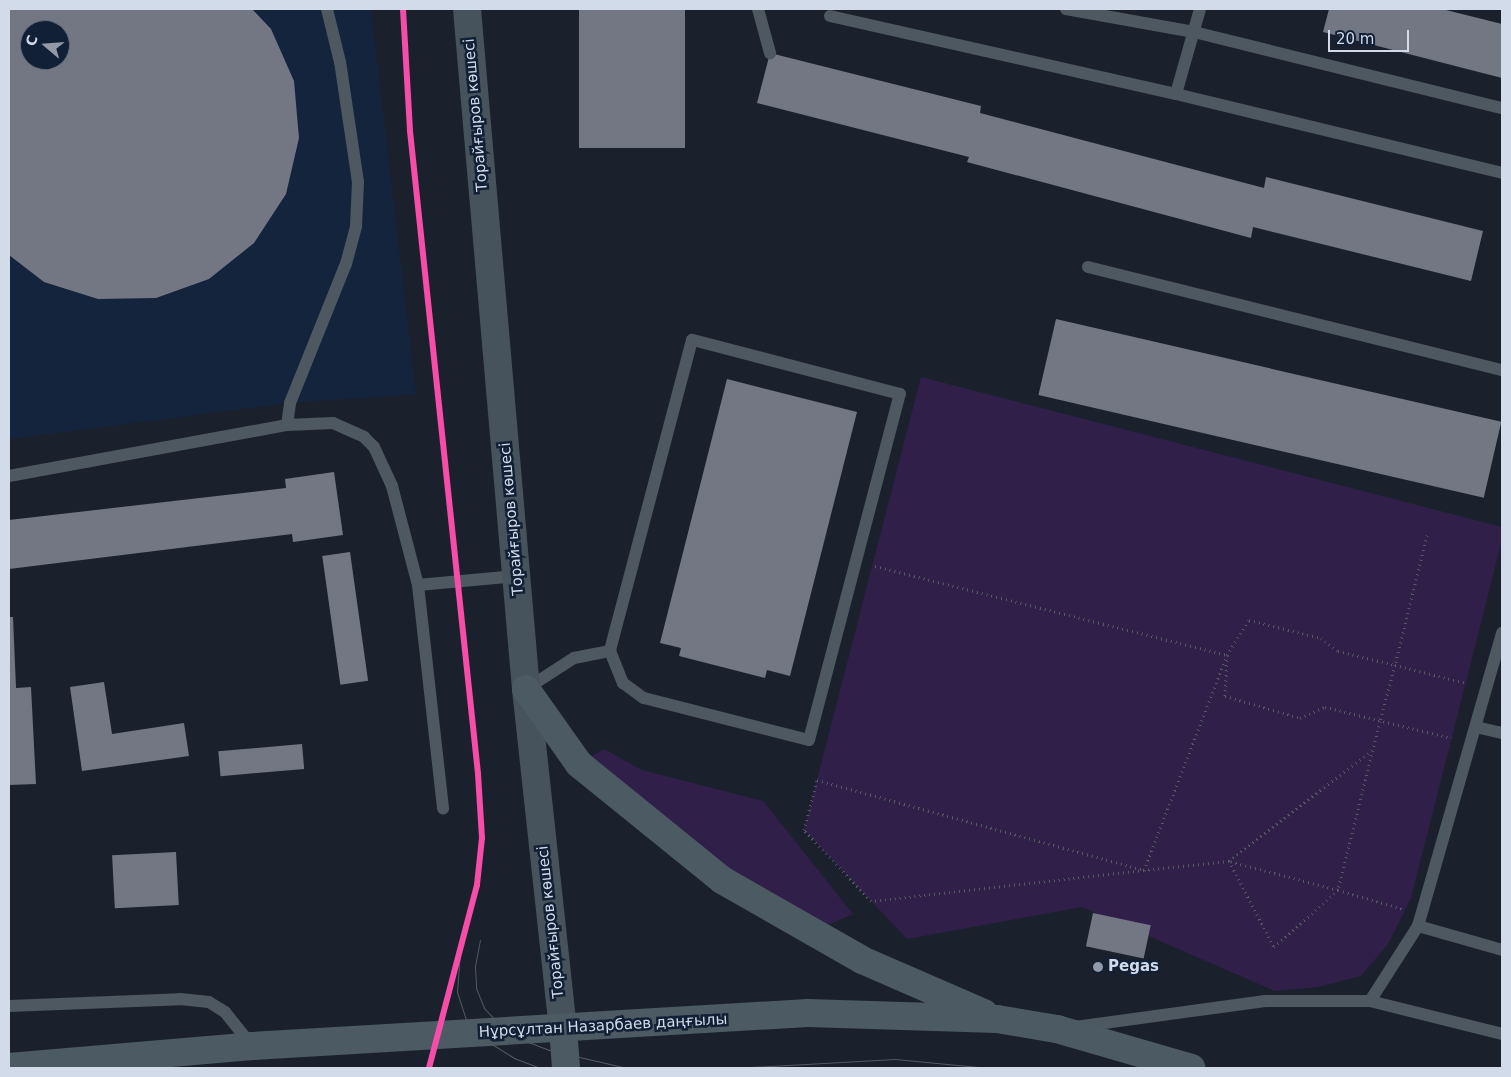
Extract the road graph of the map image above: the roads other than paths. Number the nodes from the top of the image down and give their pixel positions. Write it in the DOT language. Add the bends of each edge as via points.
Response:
graph roads {
  1 [pos="327,9"];
  2 [pos="467,9"];
  3 [pos="758,9"];
  4 [pos="1066,9"];
  5 [pos="1200,9"];
  6 [pos="830,16"];
  7 [pos="1194,32"];
  8 [pos="770,53"];
  9 [pos="1176,94"];
  10 [pos="1502,108"];
  11 [pos="1502,173"];
  12 [pos="1088,267"];
  13 [pos="1502,370"];
  14 [pos="287,425"];
  15 [pos="9,476"];
  16 [pos="517,576"];
  17 [pos="418,585"];
  18 [pos="1502,633"];
  19 [pos="610,651"];
  20 [pos="526,689"];
  21 [pos="1476,727"];
  22 [pos="1502,733"];
  23 [pos="443,809"];
  24 [pos="1418,926"];
  25 [pos="1502,950"];
  26 [pos="1370,1001"];
  27 [pos="9,1006"];
  28 [pos="997,1019"];
  29 [pos="562,1028"];
  30 [pos="1057,1029"];
  31 [pos="1502,1034"];
  32 [pos="252,1046"];
  33 [pos="9,1067"];
  34 [pos="566,1068"];
  35 [pos="1191,1068"];
  1 -- 14 [label="lane" via="340,62 358,182 356,226 346,264 290,403"];
  2 -- 16 [label="main road, Торайғыров көшесі"];
  3 -- 8 [label="lane"];
  4 -- 7 [label="lane"];
  5 -- 7 [label="lane"];
  6 -- 9 [label="lane"];
  7 -- 9 [label="lane"];
  7 -- 10 [label="lane"];
  9 -- 11 [label="lane"];
  12 -- 13 [label="lane"];
  14 -- 15 [label="lane"];
  14 -- 17 [label="lane" via="333,423 364,437 374,447 392,486"];
  16 -- 17 [label="lane"];
  16 -- 20 [label="main road, Торайғыров көшесі"];
  17 -- 23 [label="lane"];
  18 -- 21 [label="lane"];
  19 -- 19 [label="lane" via="623,683 644,698 810,740 900,394 692,340"];
  19 -- 20 [label="lane" via="574,658"];
  20 -- 28 [label="main road" via="579,764 722,880 862,960"];
  20 -- 29 [label="main road, Торайғыров көшесі"];
  21 -- 22 [label="lane"];
  21 -- 24 [label="lane"];
  24 -- 25 [label="lane"];
  24 -- 26 [label="lane"];
  26 -- 30 [label="lane" via="1265,1001"];
  26 -- 31 [label="lane"];
  27 -- 32 [label="lane" via="180,999 209,1002 225,1012"];
  28 -- 29 [label="main road, Нұрсұлтан Назарбаев даңғылы" via="808,1014"];
  28 -- 30 [label="main road, Нұрсұлтан Назарбаев даңғылы"];
  29 -- 32 [label="main road, Нұрсұлтан Назарбаев даңғылы"];
  29 -- 34 [label="main road"];
  30 -- 35 [label="main road, Нұрсұлтан Назарбаев даңғылы"];
  32 -- 33 [label="main road, Нұрсұлтан Назарбаев даңғылы"];
}
